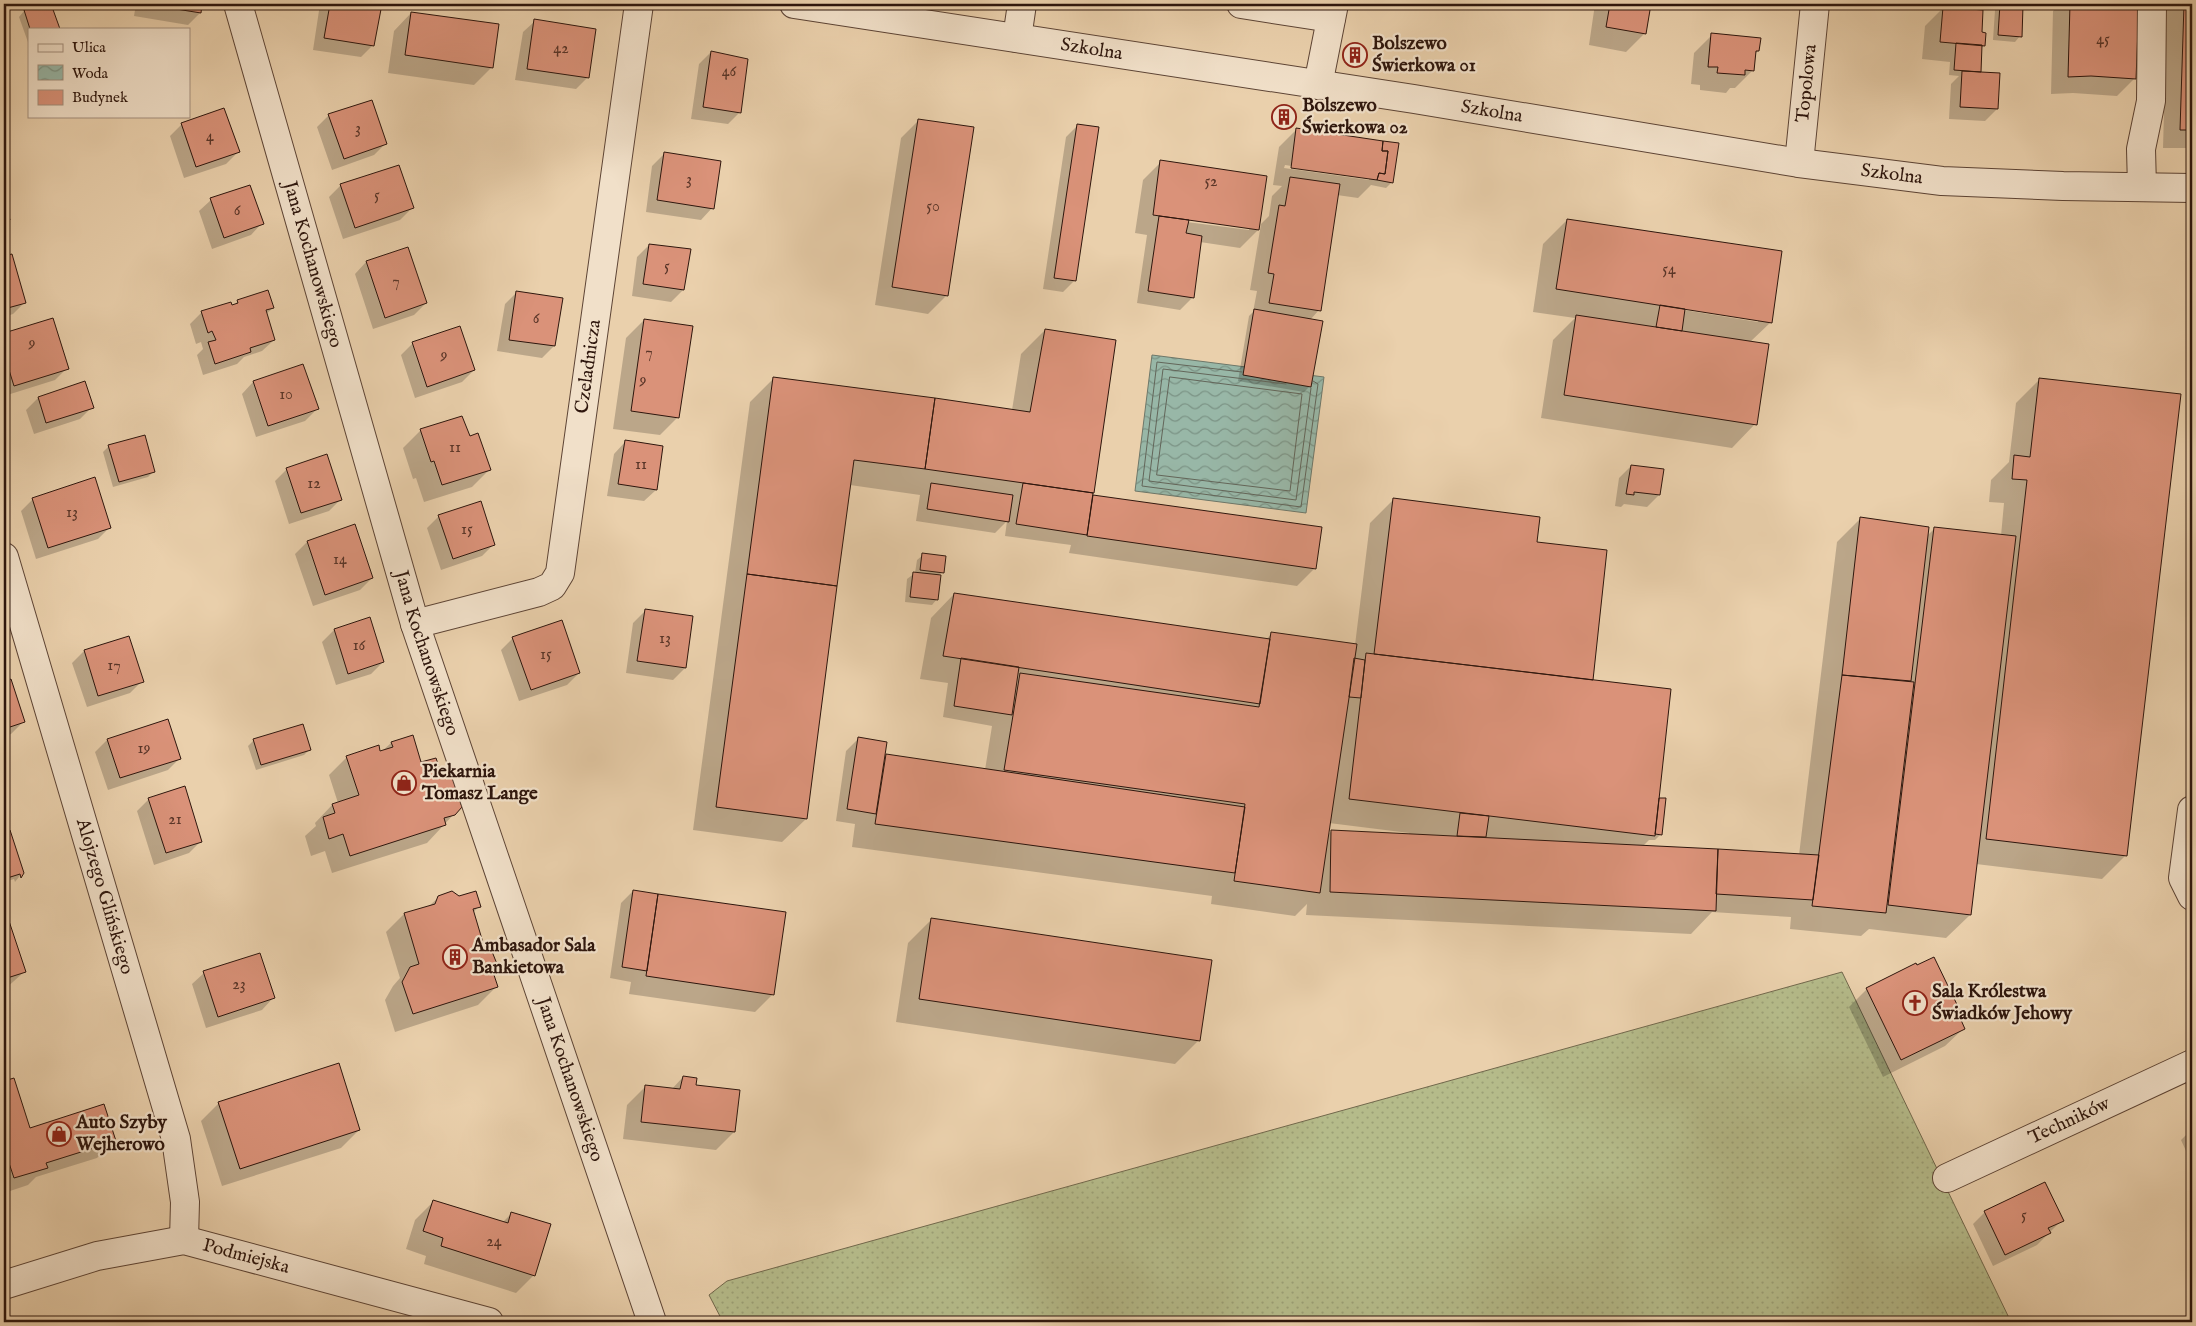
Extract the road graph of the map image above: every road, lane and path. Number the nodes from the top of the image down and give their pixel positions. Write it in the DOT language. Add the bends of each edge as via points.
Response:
graph roads {
  1 [pos="238,4"];
  2 [pos="638,4"];
  3 [pos="794,4"];
  4 [pos="1022,4"];
  5 [pos="1241,4"];
  6 [pos="1816,4"];
  7 [pos="2152,4"];
  8 [pos="1333,11"];
  9 [pos="1017,38"];
  10 [pos="1318,85"];
  11 [pos="1799,163"];
  12 [pos="2142,187"];
  13 [pos="2192,188"];
  14 [pos="4,557"];
  15 [pos="415,624"];
  16 [pos="2192,810"];
  17 [pos="2188,887"];
  18 [pos="2192,1064"];
  19 [pos="1947,1178"];
  20 [pos="184,1240"];
  21 [pos="5,1281"];
  22 [pos="489,1322"];
  23 [pos="652,1322"];
  1 -- 15 [label="street, Jana Kochanowskiego"];
  2 -- 15 [label="street, Czeladnicza" via="560,573 552,586 539,592"];
  3 -- 9 [label="street, Szkolna"];
  4 -- 9 [label="street"];
  5 -- 8 [label="street"];
  6 -- 11 [label="street, Topolowa"];
  7 -- 12 [label="street" via="2152,101 2141,149"];
  8 -- 10 [label="street"];
  9 -- 10 [label="street, Szkolna"];
  10 -- 11 [label="street, Szkolna"];
  11 -- 12 [label="street, Szkolna" via="1942,181"];
  12 -- 13 [label="street, Szkolna"];
  14 -- 20 [label="street, Alojzego Glińskiego" via="176,1139 185,1202"];
  15 -- 23 [label="street, Jana Kochanowskiego"];
  16 -- 17 [label="street"];
  18 -- 19 [label="street, Techników"];
  20 -- 21 [label="street, Podmiejska" via="97,1256"];
  20 -- 22 [label="street, Podmiejska"];
}
